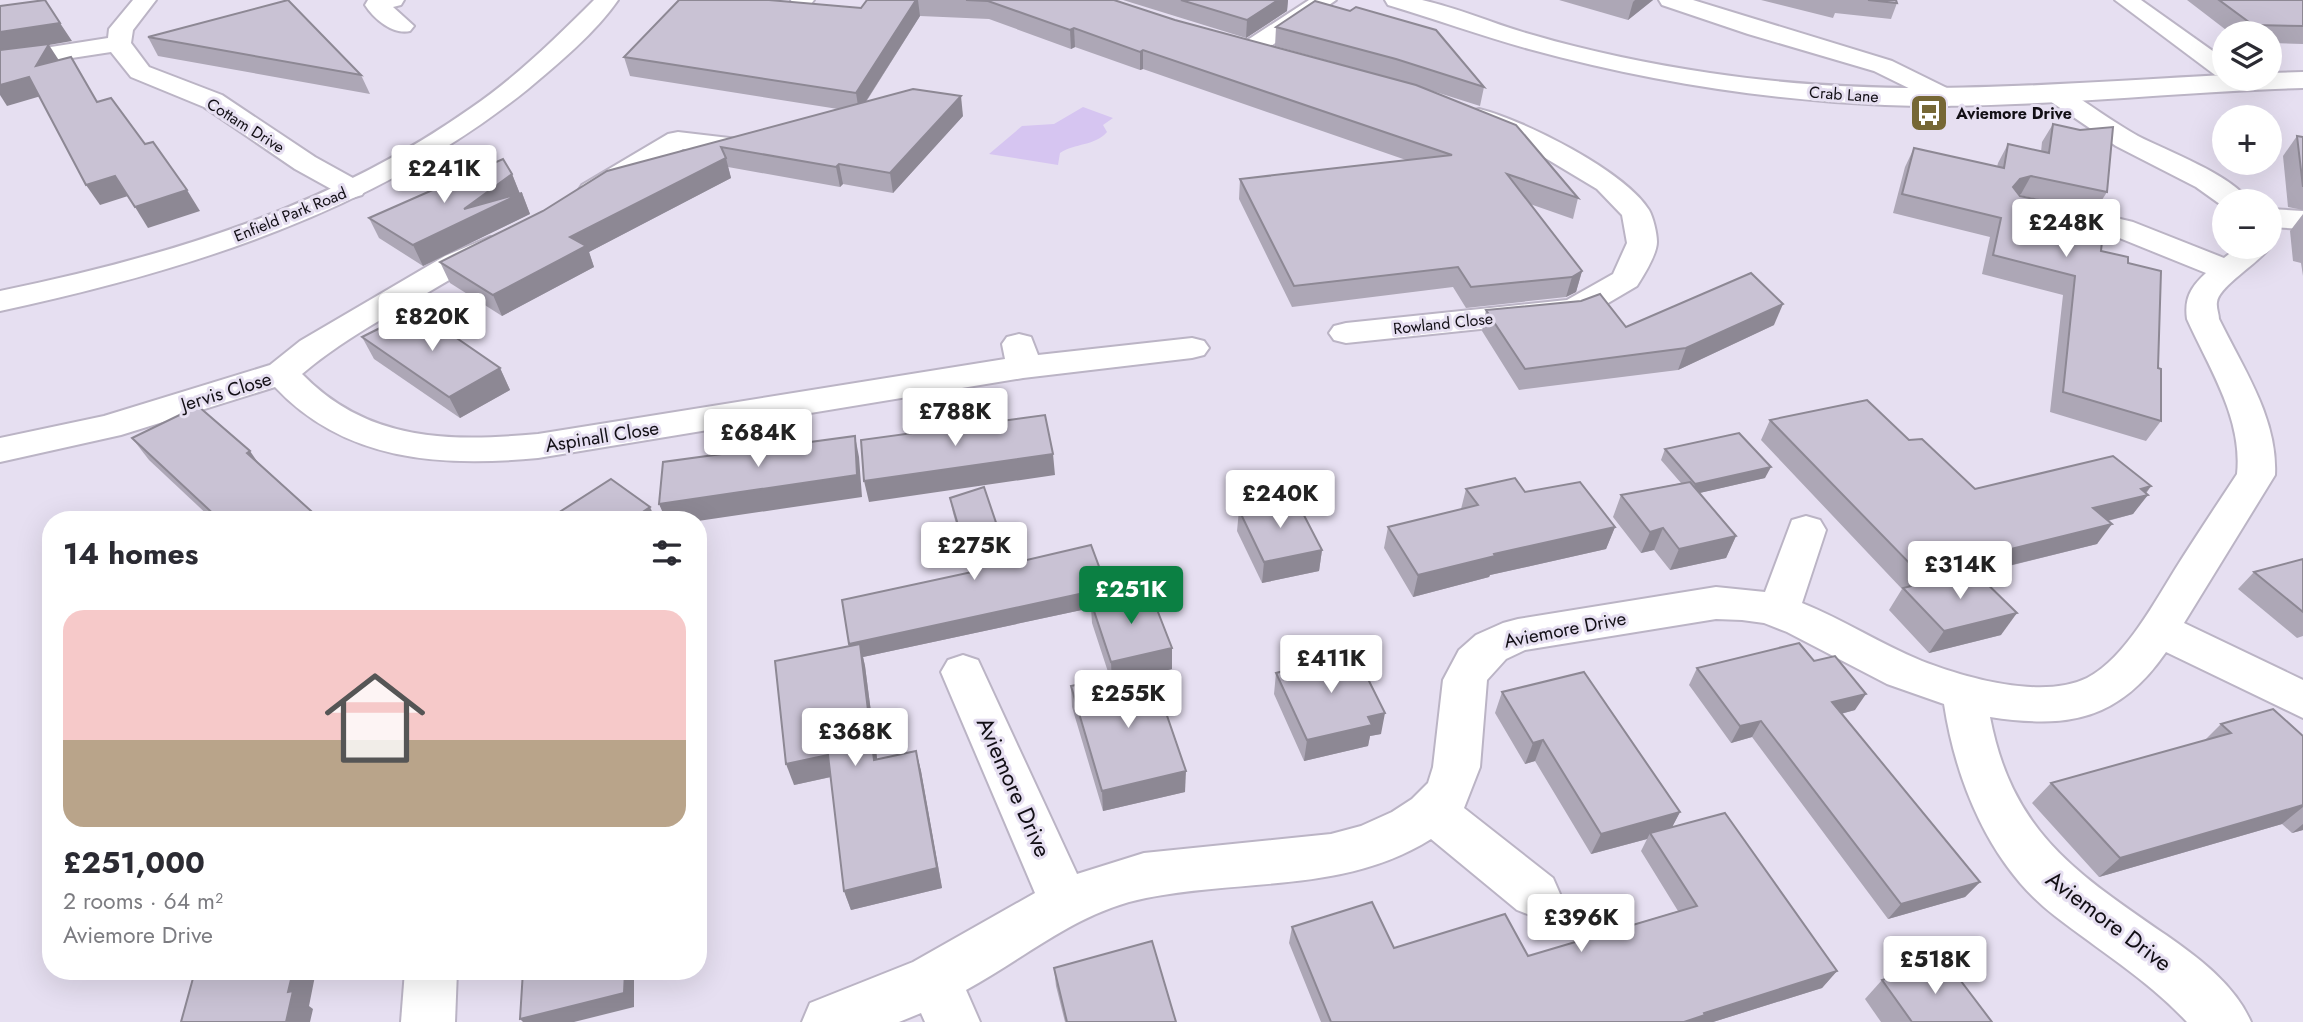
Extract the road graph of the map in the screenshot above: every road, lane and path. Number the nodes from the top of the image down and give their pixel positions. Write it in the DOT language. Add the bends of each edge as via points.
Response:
graph roads {
  1 [pos="145,0"];
  2 [pos="393,0"];
  3 [pos="607,0"];
  4 [pos="1325,0"];
  5 [pos="1396,0"];
  6 [pos="1670,0"];
  7 [pos="2126,0"];
  8 [pos="402,26"];
  9 [pos="119,43"];
  10 [pos="1291,59"];
  11 [pos="2212,61"];
  12 [pos="0,62"];
  13 [pos="2212,78"];
  14 [pos="2282,79"];
  15 [pos="2303,80"];
  16 [pos="2056,94"];
  17 [pos="1948,98"];
  18 [pos="1456,109"];
  19 [pos="728,145"];
  20 [pos="352,189"];
  21 [pos="2218,189"];
  22 [pos="2020,206"];
  23 [pos="562,209"];
  24 [pos="2282,219"];
  25 [pos="2303,220"];
  26 [pos="516,234"];
  27 [pos="2212,251"];
  28 [pos="2242,259"];
  29 [pos="0,301"];
  30 [pos="1346,333"];
  31 [pos="1192,348"];
  32 [pos="282,373"];
  33 [pos="0,450"];
  34 [pos="1806,530"];
  35 [pos="1779,610"];
  36 [pos="2158,629"];
  37 [pos="963,672"];
  38 [pos="1964,694"];
  39 [pos="2303,700"];
  40 [pos="1432,811"];
  41 [pos="1535,894"];
  42 [pos="1065,903"];
  43 [pos="430,980"];
  44 [pos="943,1001"];
  45 [pos="428,1022"];
  46 [pos="829,1022"];
  47 [pos="2224,1022"];
  1 -- 9 [label="street" via="121,29"];
  2 -- 8 [label="street" via="376,5"];
  3 -- 20 [label="street, Enfield Park Road" via="562,48 488,110 394,169"];
  4 -- 10 [label="street" via="1240,45"];
  5 -- 17 [label="street, Crab Lane" via="1536,44 1725,84"];
  6 -- 17 [label="street" via="1883,66"];
  7 -- 11 [label="street"];
  9 -- 12 [label="street"];
  9 -- 20 [label="street, Cottam Drive" via="139,72 213,101"];
  13 -- 16 [label="street, Crab Lane"];
  14 -- 15 [label="street, Crab Lane"];
  16 -- 17 [label="street, Crab Lane"];
  16 -- 21 [label="street" via="2104,127"];
  18 -- 30 [label="street, Rowland Close" via="1552,150 1607,183 1636,213 1642,243 1626,279 1575,309"];
  19 -- 23 [label="street" via="678,140"];
  20 -- 29 [label="street, Enfield Park Road" via="207,246"];
  22 -- 27 [label="street, Aviemore Drive"];
  24 -- 25 [label="street"];
  26 -- 32 [label="street, Jervis Close" via="456,262 312,348"];
  28 -- 36 [label="street, Aviemore Drive" via="2205,290 2201,302 2203,319 2251,422 2258,451 2256,475"];
  31 -- 32 [label="street, Aspinall Close" via="1021,355 538,446 469,450 392,441 357,430 320,410"];
  32 -- 33 [label="street, Jervis Close" via="108,427"];
  34 -- 35 [label="street"];
  35 -- 38 [label="street, Aviemore Drive" via="1813,623 1877,660"];
  35 -- 40 [label="street, Aviemore Drive" via="1748,603 1716,603 1518,635 1482,651 1464,682 1456,766 1449,791"];
  36 -- 38 [label="street, Aviemore Drive" via="2123,674 2104,690 2078,699 2007,702"];
  36 -- 39 [label="street"];
  37 -- 42 [label="street, Aviemore Drive"];
  38 -- 47 [label="street, Aviemore Drive" via="1985,781 2035,864 2070,898 2179,975"];
  40 -- 41 [label="street"];
  40 -- 42 [label="street, Aviemore Drive" via="1403,831 1332,858 1145,873"];
  42 -- 44 [label="street, Aviemore Drive"];
  43 -- 45 [label="street"];
  44 -- 46 [label="street, Aviemore Drive" via="876,1006"];
}
